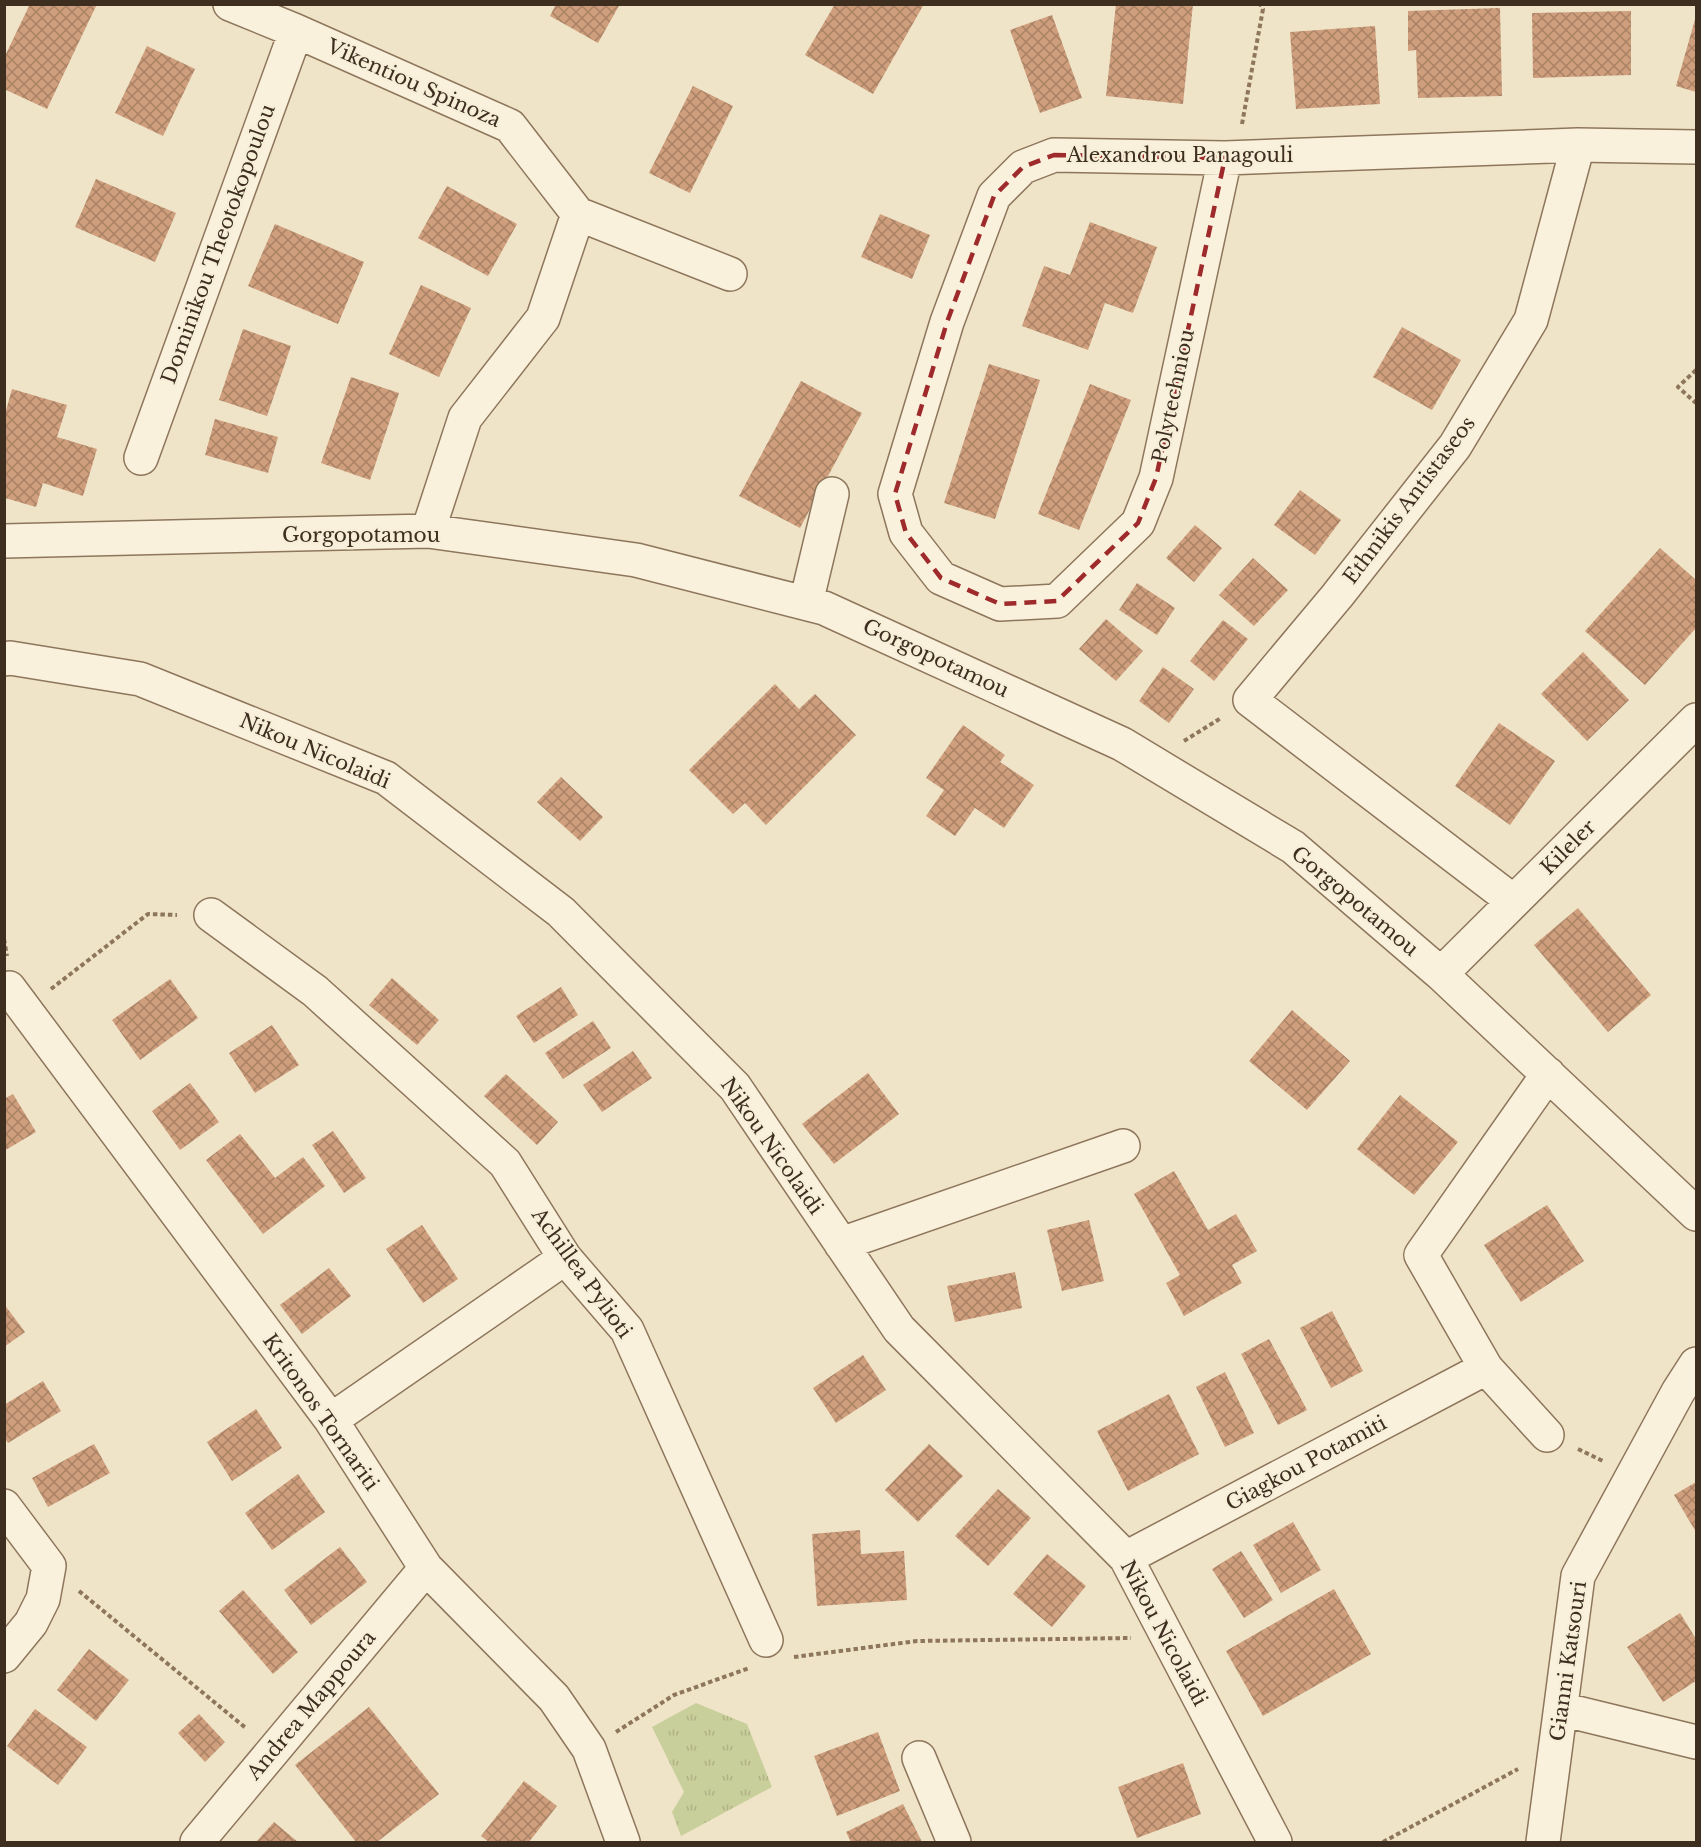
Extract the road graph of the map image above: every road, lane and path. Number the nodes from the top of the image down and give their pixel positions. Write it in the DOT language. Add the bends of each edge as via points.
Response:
graph roads {
  1 [pos="230,4"];
  2 [pos="1260,4"];
  3 [pos="296,31"];
  4 [pos="1578,145"];
  5 [pos="1696,147"];
  6 [pos="1230,158"];
  7 [pos="578,214"];
  8 [pos="730,274"];
  9 [pos="1696,370"];
  10 [pos="1696,403"];
  11 [pos="141,458"];
  12 [pos="832,494"];
  13 [pos="428,531"];
  14 [pos="4,541"];
  15 [pos="1057,601"];
  16 [pos="806,603"];
  17 [pos="4,659"];
  18 [pos="1250,700"];
  19 [pos="1696,720"];
  20 [pos="1150,761"];
  21 [pos="1513,901"];
  22 [pos="211,915"];
  23 [pos="1441,974"];
  24 [pos="15,1000"];
  25 [pos="1548,1074"];
  26 [pos="1123,1146"];
  27 [pos="1696,1214"];
  28 [pos="841,1244"];
  29 [pos="565,1258"];
  30 [pos="1696,1364"];
  31 [pos="1486,1368"];
  32 [pos="331,1420"];
  33 [pos="1547,1435"];
  34 [pos="1633,1475"];
  35 [pos="4,1506"];
  36 [pos="1126,1558"];
  37 [pos="49,1566"];
  38 [pos="426,1568"];
  39 [pos="1167,1637"];
  40 [pos="768,1655"];
  41 [pos="4,1656"];
  42 [pos="1560,1709"];
  43 [pos="1696,1742"];
  44 [pos="589,1749"];
  45 [pos="1555,1749"];
  46 [pos="273,1751"];
  47 [pos="920,1758"];
  48 [pos="197,1842"];
  49 [pos="623,1842"];
  50 [pos="954,1842"];
  51 [pos="1275,1842"];
  52 [pos="1383,1842"];
  53 [pos="1543,1842"];
  1 -- 3 [label="street, Vikentiou Spinoza"];
  2 -- 6 [label="path" via="1263,9"];
  3 -- 7 [label="street, Vikentiou Spinoza" via="510,126"];
  3 -- 11 [label="street, Dominikou Theotokopoulou"];
  4 -- 5 [label="street, Alexandrou Panagouli"];
  4 -- 6 [label="street, Alexandrou Panagouli"];
  4 -- 18 [label="street, Ethnikis Antistaseos" via="1531,320 1455,446"];
  6 -- 15 [label="street, Polytechniou" via="1156,478 1138,523"];
  6 -- 15 [label="street, Alexandrou Panagouli" via="1054,155 1023,167 994,196 947,322 896,494 906,533 941,578 1000,604"];
  7 -- 8 [label="street"];
  7 -- 13 [label="street" via="543,318 465,418"];
  9 -- 10 [label="path" via="1678,387"];
  12 -- 16 [label="street"];
  13 -- 14 [label="street, Gorgopotamou"];
  13 -- 16 [label="street, Gorgopotamou" via="636,560"];
  16 -- 20 [label="street, Gorgopotamou" via="1122,744"];
  17 -- 28 [label="street, Nikou Nicolaidi" via="140,679 386,778 561,912 735,1088"];
  18 -- 20 [label="path"];
  18 -- 21 [label="street"];
  19 -- 21 [label="street, Kileler"];
  20 -- 23 [label="street, Gorgopotamou" via="1293,847"];
  21 -- 23 [label="street, Kileler"];
  22 -- 24 [label="path" via="148,914"];
  22 -- 29 [label="street, Achillea Pylioti" via="315,991 505,1163"];
  23 -- 25 [label="street, Gorgopotamou"];
  24 -- 32 [label="street, Kritonos Tornariti"];
  25 -- 27 [label="street, Gorgopotamou"];
  25 -- 31 [label="street" via="1421,1255"];
  26 -- 28 [label="street"];
  28 -- 36 [label="street, Nikou Nicolaidi" via="899,1329"];
  29 -- 32 [label="street"];
  29 -- 40 [label="street, Achillea Pylioti" via="627,1330"];
  30 -- 34 [label="street, Gianni Katsouri"];
  31 -- 33 [label="street"];
  31 -- 36 [label="street, Giagkou Potamiti"];
  32 -- 38 [label="street, Kritonos Tornariti"];
  33 -- 34 [label="path"];
  34 -- 42 [label="street, Gianni Katsouri" via="1578,1576"];
  35 -- 37 [label="street"];
  36 -- 39 [label="street, Nikou Nicolaidi"];
  37 -- 41 [label="street" via="43,1599 31,1623"];
  37 -- 46 [label="path"];
  38 -- 44 [label="street, Kritonos Tornariti" via="554,1698"];
  38 -- 46 [label="street, Andrea Mappoura"];
  39 -- 40 [label="path" via="917,1641"];
  39 -- 51 [label="street, Nikou Nicolaidi"];
  40 -- 44 [label="path" via="674,1695"];
  42 -- 43 [label="street"];
  42 -- 45 [label="street, Gianni Katsouri"];
  44 -- 49 [label="street, Kritonos Tornariti"];
  45 -- 52 [label="path"];
  45 -- 53 [label="street, Gianni Katsouri"];
  46 -- 48 [label="street, Andrea Mappoura"];
  47 -- 50 [label="street"];
}
